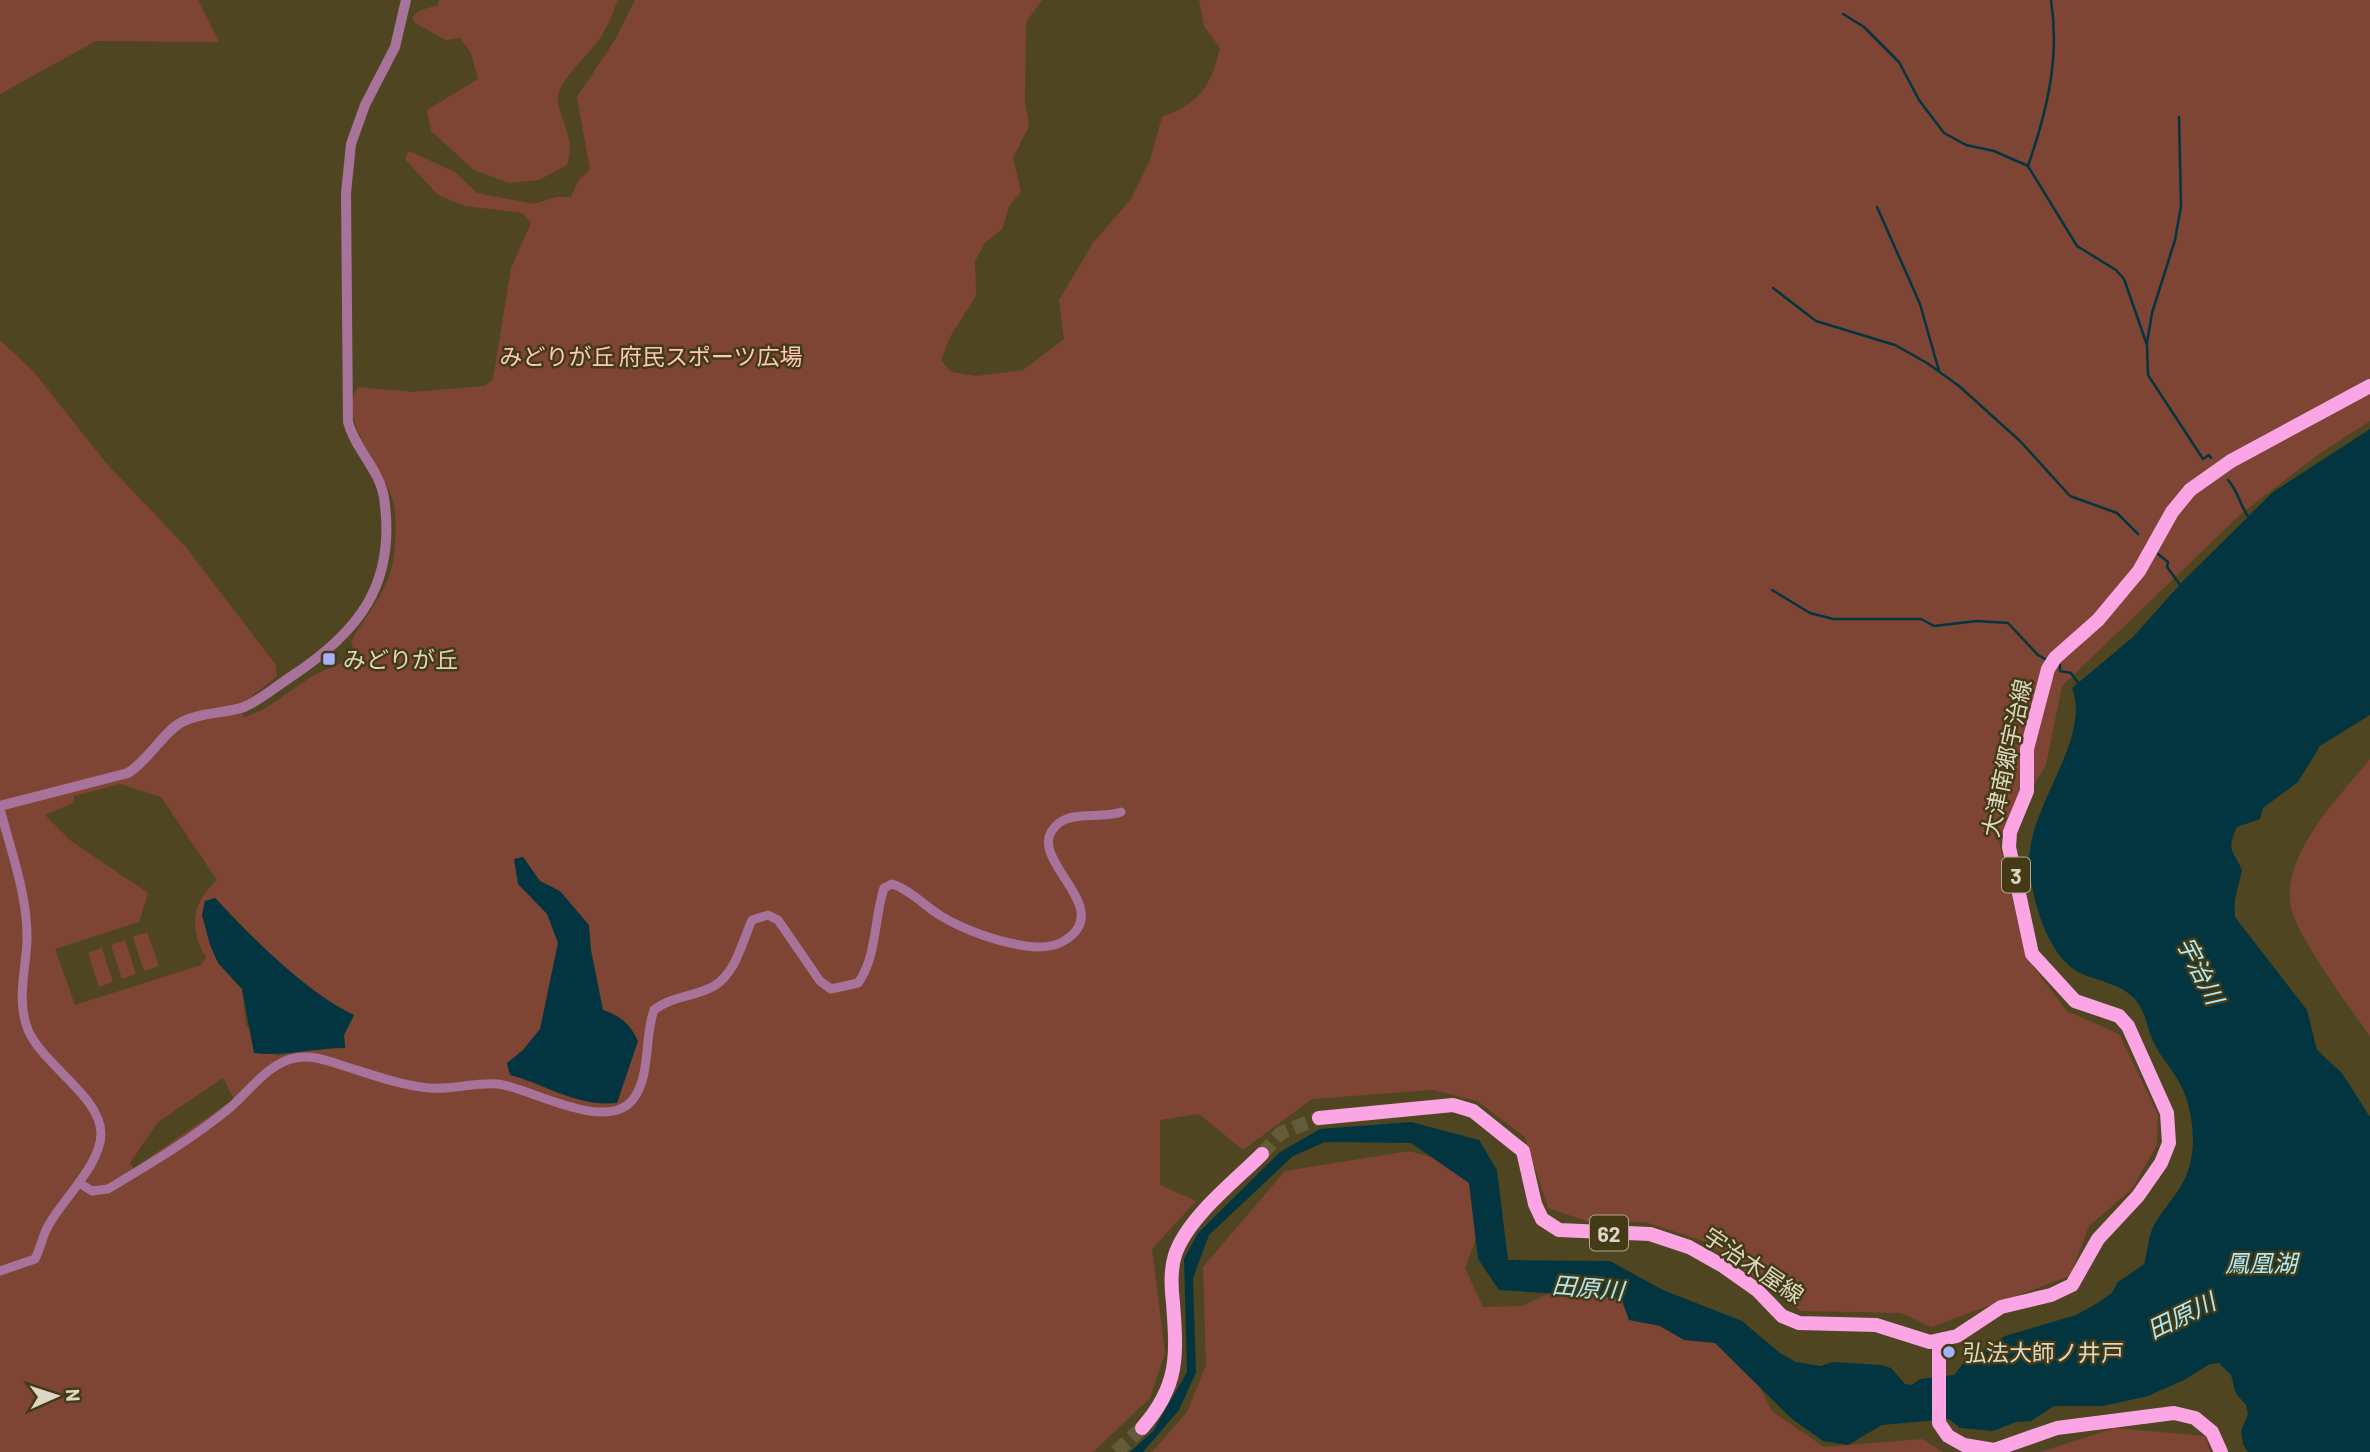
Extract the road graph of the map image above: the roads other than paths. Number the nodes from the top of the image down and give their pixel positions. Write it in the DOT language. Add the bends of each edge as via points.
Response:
graph roads {
  1 [pos="406,0"];
  2 [pos="2370,386"];
  3 [pos="0,808"];
  4 [pos="1121,812"];
  5 [pos="1319,1118"];
  6 [pos="1262,1154"];
  7 [pos="79,1183"];
  8 [pos="0,1271"];
  9 [pos="1939,1346"];
  10 [pos="1142,1428"];
  11 [pos="2221,1452"];
  1 -- 3 [label="street" via="395,47 356,124 346,193 348,422 384,499 385,567 377,586 333,647 247,706 182,722 128,773"];
  2 -- 9 [label="main road, 大津南郷宇治線 / 3" via="2231,461 2190,491 2172,512 2139,571 2048,670 2027,749 2027,791 2010,832 2009,847 2032,954 2075,1001 2119,1016 2128,1026 2167,1113 2169,1143 2138,1196 2098,1238 2072,1285 2001,1307"];
  3 -- 7 [label="street" via="25,914 21,987 28,1029 36,1045 98,1116 101,1134"];
  4 -- 7 [label="street" via="1069,818 1051,833 1051,856 1080,905 1082,917 1079,927 1058,945 1026,946 982,934 944,918 892,884 884,888 880,900 866,971 858,983 831,989 820,981 778,920 768,915 752,920 735,963 714,986 654,1010 642,1082 625,1106 610,1111 586,1109 500,1084 428,1088 318,1058 298,1058 277,1064 232,1105 108,1189 92,1191"];
  5 -- 9 [label="main road, 宇治木屋線 / 62" via="1453,1105 1473,1111 1523,1151 1535,1204 1542,1219 1559,1230 1650,1234 1689,1247 1723,1266 1782,1316 1799,1324 1876,1325"];
  6 -- 10 [label="main road" via="1188,1229 1176,1252 1171,1271 1173,1374 1159,1408"];
  7 -- 8 [label="street" via="46,1230 35,1259"];
  9 -- 11 [label="main road" via="1938,1423 1964,1445 1994,1450 2057,1429 2174,1413 2195,1418 2212,1432"];
}
